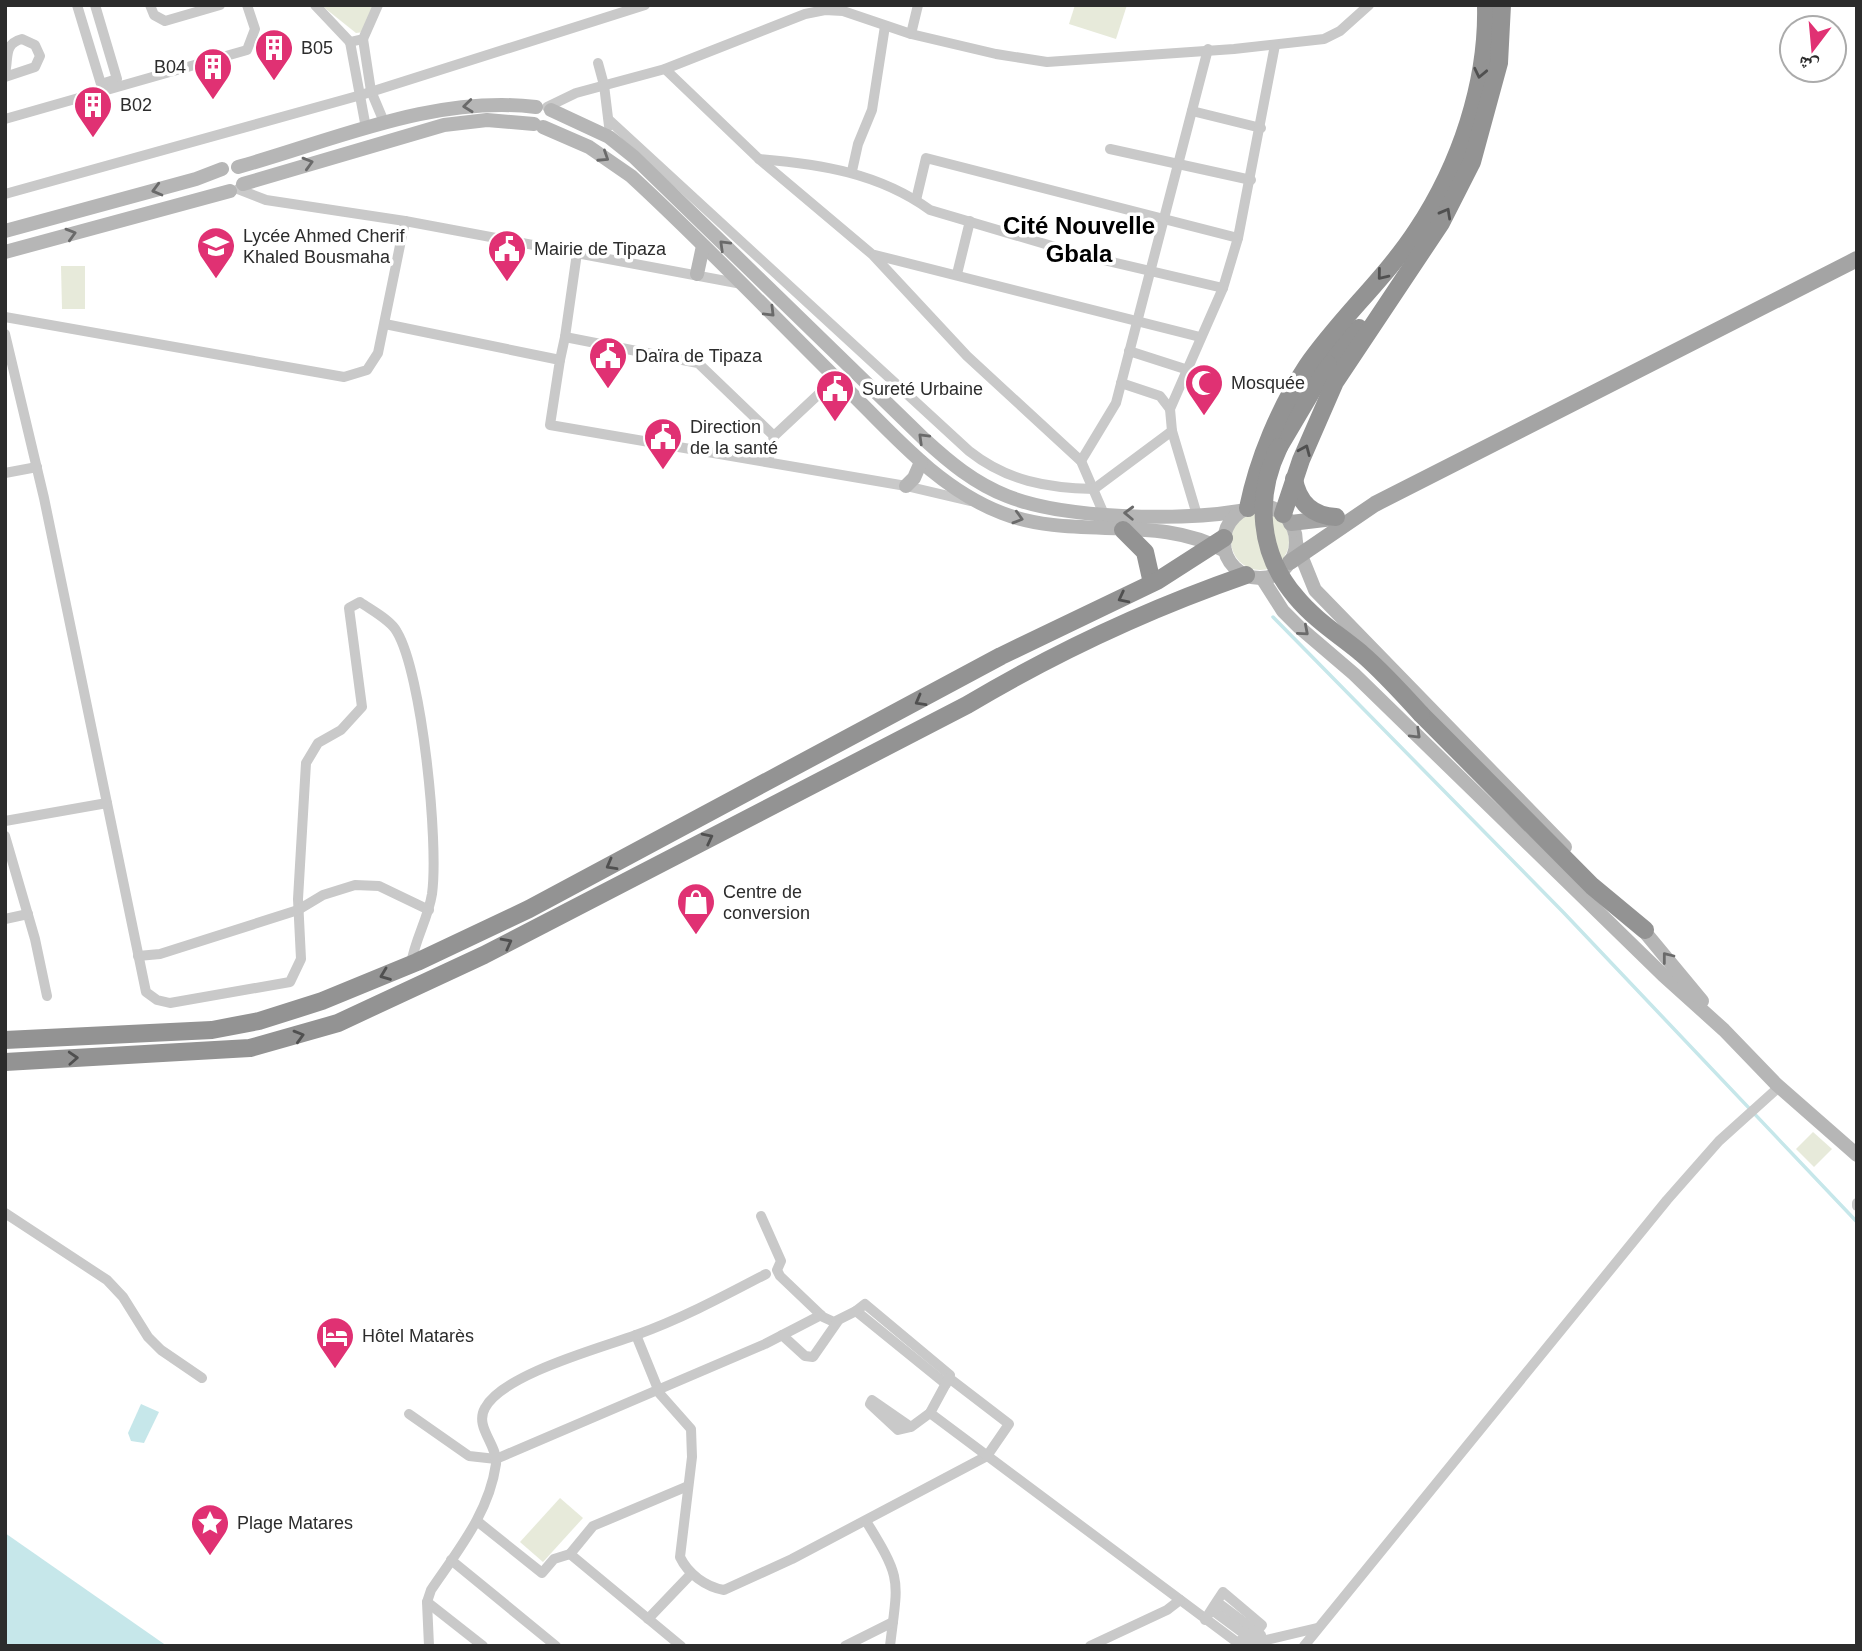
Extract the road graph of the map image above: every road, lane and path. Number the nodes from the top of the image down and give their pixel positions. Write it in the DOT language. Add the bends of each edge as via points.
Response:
graph roads {
  1 [pos="77,5"];
  2 [pos="94,5"];
  3 [pos="150,5"];
  4 [pos="220,5"];
  5 [pos="247,5"];
  6 [pos="254,5"];
  7 [pos="315,5"];
  8 [pos="378,5"];
  9 [pos="645,5"];
  10 [pos="918,5"];
  11 [pos="1368,5"];
  12 [pos="1486,5"];
  13 [pos="1502,5"];
  14 [pos="254,26"];
  15 [pos="885,26"];
  16 [pos="911,34"];
  17 [pos="363,39"];
  18 [pos="350,42"];
  19 [pos="1275,45"];
  20 [pos="1208,49"];
  21 [pos="598,64"];
  22 [pos="664,68"];
  23 [pos="604,85"];
  24 [pos="111,86"];
  25 [pos="366,93"];
  26 [pos="545,108"];
  27 [pos="1192,111"];
  28 [pos="5,119"];
  29 [pos="609,120"];
  30 [pos="384,122"];
  31 [pos="538,125"];
  32 [pos="366,128"];
  33 [pos="1261,128"];
  34 [pos="609,137"];
  35 [pos="1110,149"];
  36 [pos="759,159"];
  37 [pos="1178,164"];
  38 [pos="237,167"];
  39 [pos="222,169"];
  40 [pos="852,172"];
  41 [pos="1251,180"];
  42 [pos="237,188"];
  43 [pos="5,194"];
  44 [pos="916,200"];
  45 [pos="1163,217"];
  46 [pos="405,221"];
  47 [pos="970,221"];
  48 [pos="6,229"];
  49 [pos="1238,237"];
  50 [pos="704,246"];
  51 [pos="5,252"];
  52 [pos="577,253"];
  53 [pos="873,255"];
  54 [pos="1857,259"];
  55 [pos="1150,271"];
  56 [pos="697,274"];
  57 [pos="957,274"];
  58 [pos="742,284"];
  59 [pos="1223,288"];
  60 [pos="1365,295"];
  61 [pos="1386,302"];
  62 [pos="5,317"];
  63 [pos="1137,323"];
  64 [pos="385,324"];
  65 [pos="5,334"];
  66 [pos="565,337"];
  67 [pos="1200,337"];
  68 [pos="1129,351"];
  69 [pos="560,360"];
  70 [pos="1328,364"];
  71 [pos="1185,369"];
  72 [pos="836,378"];
  73 [pos="1121,383"];
  74 [pos="1170,409"];
  75 [pos="1172,431"];
  76 [pos="774,436"];
  77 [pos="1081,461"];
  78 [pos="768,462"];
  79 [pos="921,462"];
  80 [pos="37,467"];
  81 [pos="5,473"];
  82 [pos="1294,479"];
  83 [pos="906,486"];
  84 [pos="1094,488"];
  85 [pos="979,503"];
  86 [pos="1375,504"];
  87 [pos="1244,509"];
  88 [pos="1103,512"];
  89 [pos="1197,515"];
  90 [pos="1336,517"];
  91 [pos="1287,519"];
  92 [pos="1123,530"];
  93 [pos="1221,545"];
  94 [pos="1295,553"];
  95 [pos="1254,576"];
  96 [pos="1152,583"];
  97 [pos="107,803"];
  98 [pos="1512,807"];
  99 [pos="5,821"];
  100 [pos="5,836"];
  101 [pos="1581,892"];
  102 [pos="298,910"];
  103 [pos="429,910"];
  104 [pos="27,914"];
  105 [pos="5,919"];
  106 [pos="1645,930"];
  107 [pos="138,956"];
  108 [pos="411,964"];
  109 [pos="47,996"];
  110 [pos="1724,1030"];
  111 [pos="5,1040"];
  112 [pos="5,1062"];
  113 [pos="1779,1087"];
  114 [pos="1857,1155"];
  115 [pos="5,1213"];
  116 [pos="761,1216"];
  117 [pos="771,1273"];
  118 [pos="821,1315"];
  119 [pos="838,1321"];
  120 [pos="636,1335"];
  121 [pos="782,1335"];
  122 [pos="202,1378"];
  123 [pos="947,1381"];
  124 [pos="659,1390"];
  125 [pos="930,1413"];
  126 [pos="408,1414"];
  127 [pos="911,1427"];
  128 [pos="987,1456"];
  129 [pos="496,1459"];
  130 [pos="688,1486"];
  131 [pos="477,1521"];
  132 [pos="866,1521"];
  133 [pos="570,1554"];
  134 [pos="451,1560"];
  135 [pos="691,1574"];
  136 [pos="1180,1600"];
  137 [pos="427,1602"];
  138 [pos="648,1619"];
  139 [pos="1205,1619"];
  140 [pos="893,1622"];
  141 [pos="1317,1628"];
  142 [pos="1227,1636"];
  143 [pos="1266,1640"];
  144 [pos="429,1646"];
  145 [pos="482,1646"];
  146 [pos="556,1646"];
  147 [pos="681,1646"];
  148 [pos="845,1646"];
  149 [pos="890,1646"];
  150 [pos="1090,1646"];
  151 [pos="1242,1646"];
  152 [pos="1304,1646"];
  1 -- 24 [label="street" via="101,84"];
  2 -- 24 [label="street" via="117,79"];
  3 -- 4 [label="street" via="154,15 165,21"];
  5 -- 14 [label="street"];
  6 -- 14 [label="street" via="261,24"];
  7 -- 18 [label="street"];
  8 -- 17 [label="street"];
  9 -- 25 [label="street"];
  10 -- 16 [label="street"];
  11 -- 19 [label="street" via="1324,39"];
  12 -- 60 [label="highway, one-way" via="1482,68 1457,155 1417,231"];
  61 -- 13 [label="highway, one-way" via="1441,223 1472,162 1499,63"];
  14 -- 24 [label="street" via="247,50"];
  15 -- 16 [label="street"];
  15 -- 22 [label="street" via="843,11 825,10"];
  15 -- 40 [label="street" via="872,110"];
  16 -- 20 [label="street" via="1047,62"];
  17 -- 18 [label="street"];
  17 -- 25 [label="street"];
  18 -- 25 [label="street"];
  19 -- 20 [label="street"];
  19 -- 33 [label="street"];
  20 -- 27 [label="street"];
  21 -- 23 [label="street"];
  22 -- 23 [label="street"];
  22 -- 36 [label="street"];
  23 -- 26 [label="street"];
  23 -- 29 [label="street"];
  24 -- 28 [label="street"];
  25 -- 30 [label="street"];
  25 -- 32 [label="street"];
  25 -- 43 [label="street"];
  26 -- 30 [label="main road, one-way" via="465,106"];
  26 -- 31 [label="main road" via="551,121"];
  26 -- 34 [label="main road"];
  27 -- 33 [label="street"];
  27 -- 37 [label="street"];
  29 -- 34 [label="street"];
  29 -- 84 [label="street" via="983,462 1034,483"];
  30 -- 32 [label="main road"];
  42 -- 31 [label="main road, one-way" via="444,125 486,120"];
  31 -- 50 [label="main road, one-way" via="573,138 608,159"];
  32 -- 38 [label="main road"];
  33 -- 41 [label="street"];
  88 -- 34 [label="main road, one-way" via="1023,502 959,470"];
  35 -- 37 [label="street"];
  36 -- 40 [label="street"];
  36 -- 53 [label="street"];
  37 -- 41 [label="street"];
  37 -- 45 [label="street"];
  38 -- 39 [label="main road"];
  38 -- 42 [label="main road" via="243,173"];
  39 -- 42 [label="main road" via="219,180"];
  39 -- 48 [label="main road, one-way"];
  40 -- 44 [label="street"];
  41 -- 49 [label="street"];
  42 -- 46 [label="street" via="267,200"];
  51 -- 42 [label="main road, one-way"];
  44 -- 45 [label="street" via="926,158"];
  44 -- 47 [label="street" via="930,210"];
  45 -- 49 [label="street"];
  45 -- 55 [label="street"];
  46 -- 52 [label="street"];
  46 -- 64 [label="street"];
  47 -- 55 [label="street"];
  47 -- 57 [label="street"];
  49 -- 59 [label="street"];
  50 -- 56 [label="main road"];
  50 -- 58 [label="main road"];
  52 -- 56 [label="street"];
  52 -- 66 [label="street"];
  53 -- 57 [label="street"];
  53 -- 77 [label="street" via="967,356"];
  54 -- 86 [label="main road"];
  55 -- 59 [label="street"];
  55 -- 63 [label="street"];
  56 -- 58 [label="street"];
  57 -- 63 [label="street"];
  58 -- 72 [label="main road, one-way"];
  59 -- 67 [label="street"];
  60 -- 70 [label="highway"];
  60 -- 87 [label="highway" via="1307,367 1265,449"];
  61 -- 70 [label="highway"];
  82 -- 61 [label="highway, one-way" via="1335,382"];
  62 -- 64 [label="street" via="345,377 374,364"];
  63 -- 67 [label="street"];
  63 -- 68 [label="street"];
  64 -- 69 [label="street"];
  65 -- 80 [label="street"];
  66 -- 69 [label="street"];
  66 -- 76 [label="street" via="698,363"];
  67 -- 71 [label="street"];
  68 -- 71 [label="street"];
  68 -- 73 [label="street"];
  69 -- 78 [label="street" via="550,425"];
  70 -- 98 [label="highway, bridge" via="1267,473 1262,516 1275,562 1286,584 1316,617 1363,654"];
  71 -- 74 [label="street"];
  72 -- 76 [label="street"];
  72 -- 79 [label="main road"];
  73 -- 74 [label="street" via="1160,396"];
  73 -- 77 [label="street" via="1116,403"];
  74 -- 75 [label="street"];
  75 -- 84 [label="street"];
  75 -- 89 [label="street"];
  76 -- 78 [label="street"];
  77 -- 84 [label="street"];
  78 -- 83 [label="street"];
  79 -- 83 [label="main road"];
  79 -- 85 [label="main road"];
  80 -- 81 [label="street"];
  80 -- 97 [label="street"];
  82 -- 90 [label="highway" via="1304,504 1318,514"];
  82 -- 91 [label="highway"];
  83 -- 85 [label="street"];
  84 -- 88 [label="street"];
  85 -- 92 [label="main road, one-way" via="1043,524"];
  86 -- 90 [label="main road"];
  86 -- 94 [label="main road"];
  87 -- 89 [label="main road"];
  87 -- 91 [label="main road" via="1270,507"];
  87 -- 93 [label="main road" via="1229,523"];
  89 -- 88 [label="main road, one-way"];
  90 -- 91 [label="main road"];
  91 -- 94 [label="main road"];
  92 -- 93 [label="main road"];
  92 -- 96 [label="highway" via="1145,552"];
  93 -- 95 [label="main road" via="1231,563"];
  93 -- 96 [label="highway"];
  94 -- 95 [label="main road" via="1281,571"];
  94 -- 106 [label="main road" via="1315,590"];
  95 -- 101 [label="main road, one-way" via="1299,627"];
  112 -- 95 [label="highway, one-way" via="250,1048 338,1023 484,955 967,705 1040,662 1123,622"];
  96 -- 108 [label="highway, one-way" via="1001,656 529,909"];
  97 -- 99 [label="street"];
  97 -- 107 [label="street"];
  98 -- 101 [label="highway"];
  98 -- 106 [label="highway" via="1601,895"];
  100 -- 104 [label="street"];
  101 -- 110 [label="main road"];
  102 -- 103 [label="street" via="323,895 355,885 379,886"];
  102 -- 103 [label="street" via="306,762 318,743 341,730 362,707 349,608 360,602 396,629 411,663 430,791"];
  102 -- 107 [label="street" via="160,954"];
  102 -- 107 [label="street" via="301,959 290,982 170,1003 146,992"];
  103 -- 108 [label="street" via="414,941"];
  104 -- 105 [label="street"];
  104 -- 109 [label="street"];
  110 -- 106 [label="main road, one-way"];
  108 -- 111 [label="highway, one-way" via="311,1005 212,1030"];
  110 -- 113 [label="main road"];
  113 -- 114 [label="main road"];
  113 -- 141 [label="street" via="1744,1117 1667,1200"];
  115 -- 122 [label="street" via="107,1280 148,1337"];
  116 -- 117 [label="street" via="781,1261"];
  117 -- 118 [label="street"];
  117 -- 120 [label="street"];
  118 -- 119 [label="street"];
  118 -- 121 [label="street"];
  119 -- 121 [label="street" via="810,1358"];
  119 -- 123 [label="street" via="866,1304 950,1375"];
  120 -- 124 [label="street"];
  120 -- 129 [label="street" via="541,1370 495,1396 482,1415"];
  121 -- 124 [label="street"];
  123 -- 125 [label="street"];
  123 -- 128 [label="street" via="1009,1424"];
  124 -- 129 [label="street"];
  124 -- 130 [label="street" via="691,1429"];
  125 -- 127 [label="street"];
  125 -- 128 [label="street"];
  126 -- 129 [label="street" via="469,1456"];
  128 -- 132 [label="street"];
  128 -- 136 [label="street"];
  129 -- 131 [label="street" via="487,1503"];
  130 -- 133 [label="street" via="593,1525"];
  130 -- 135 [label="street" via="680,1555"];
  131 -- 133 [label="street" via="542,1573 554,1559"];
  131 -- 134 [label="street"];
  132 -- 135 [label="street" via="731,1588 717,1589"];
  132 -- 140 [label="street" via="897,1576"];
  133 -- 138 [label="street"];
  134 -- 137 [label="street"];
  134 -- 146 [label="street"];
  135 -- 138 [label="street"];
  136 -- 139 [label="street"];
  136 -- 150 [label="street"];
  137 -- 144 [label="street"];
  137 -- 145 [label="street"];
  138 -- 147 [label="street"];
  139 -- 142 [label="street"];
  139 -- 143 [label="street" via="1214,1606"];
  140 -- 148 [label="street"];
  140 -- 149 [label="street"];
  141 -- 143 [label="street"];
  141 -- 152 [label="street"];
  142 -- 143 [label="street"];
  142 -- 151 [label="street"];
}
